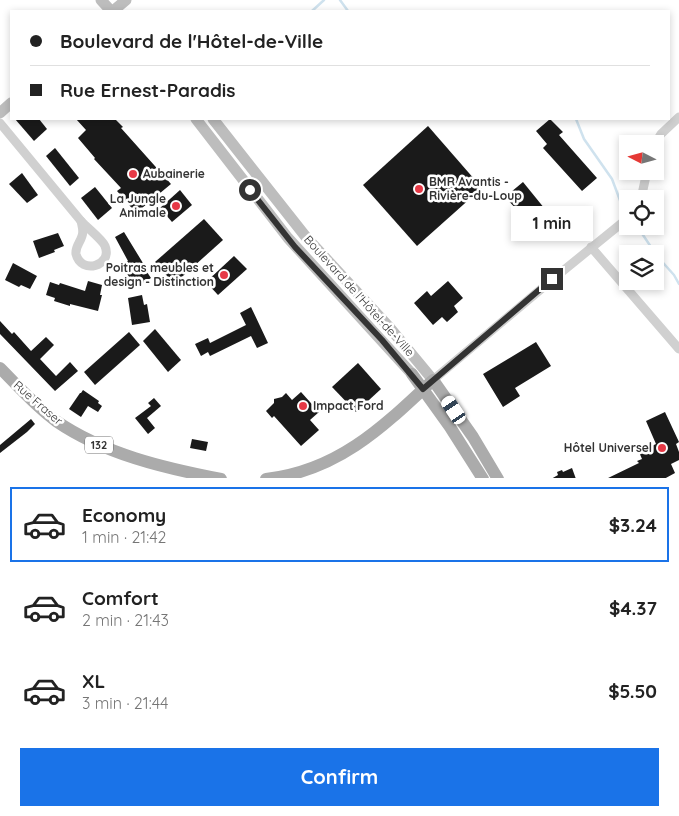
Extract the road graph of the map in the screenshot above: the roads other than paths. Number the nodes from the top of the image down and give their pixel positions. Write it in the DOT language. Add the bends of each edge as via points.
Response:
graph roads {
  1 [pos="101,0"];
  2 [pos="120,6"];
  3 [pos="10,104"];
  4 [pos="0,113"];
  5 [pos="679,117"];
  6 [pos="197,120"];
  7 [pos="214,120"];
  8 [pos="0,122"];
  9 [pos="661,135"];
  10 [pos="81,221"];
  11 [pos="619,225"];
  12 [pos="591,247"];
  13 [pos="679,349"];
  14 [pos="0,368"];
  15 [pos="412,374"];
  16 [pos="433,380"];
  17 [pos="423,389"];
  18 [pos="221,478"];
  19 [pos="266,478"];
  20 [pos="483,478"];
  21 [pos="498,478"];
  1 -- 2 [label="main road"];
  3 -- 4 [label="main road"];
  5 -- 9 [label="street"];
  6 -- 15 [label="main road, Boulevard de l'Hôtel-de-Ville" via="288,238"];
  7 -- 16 [label="main road, Boulevard de l'Hôtel-de-Ville" via="306,237"];
  8 -- 10 [label="street"];
  10 -- 10 [label="street" via="82,235 76,255 86,266 95,266 106,256 105,245"];
  11 -- 12 [label="street"];
  12 -- 13 [label="street"];
  12 -- 16 [label="street"];
  14 -- 18 [label="main road, Rue Fraser / 132" via="44,412 83,438 189,473"];
  15 -- 17 [label="main road, Boulevard de l'Hôtel-de-Ville"];
  16 -- 17 [label="main road"];
  16 -- 21 [label="main road, Boulevard de l'Hôtel-de-Ville"];
  17 -- 19 [label="main road" via="372,436 348,451 303,470"];
  17 -- 20 [label="main road, Boulevard de l'Hôtel-de-Ville"];
}
